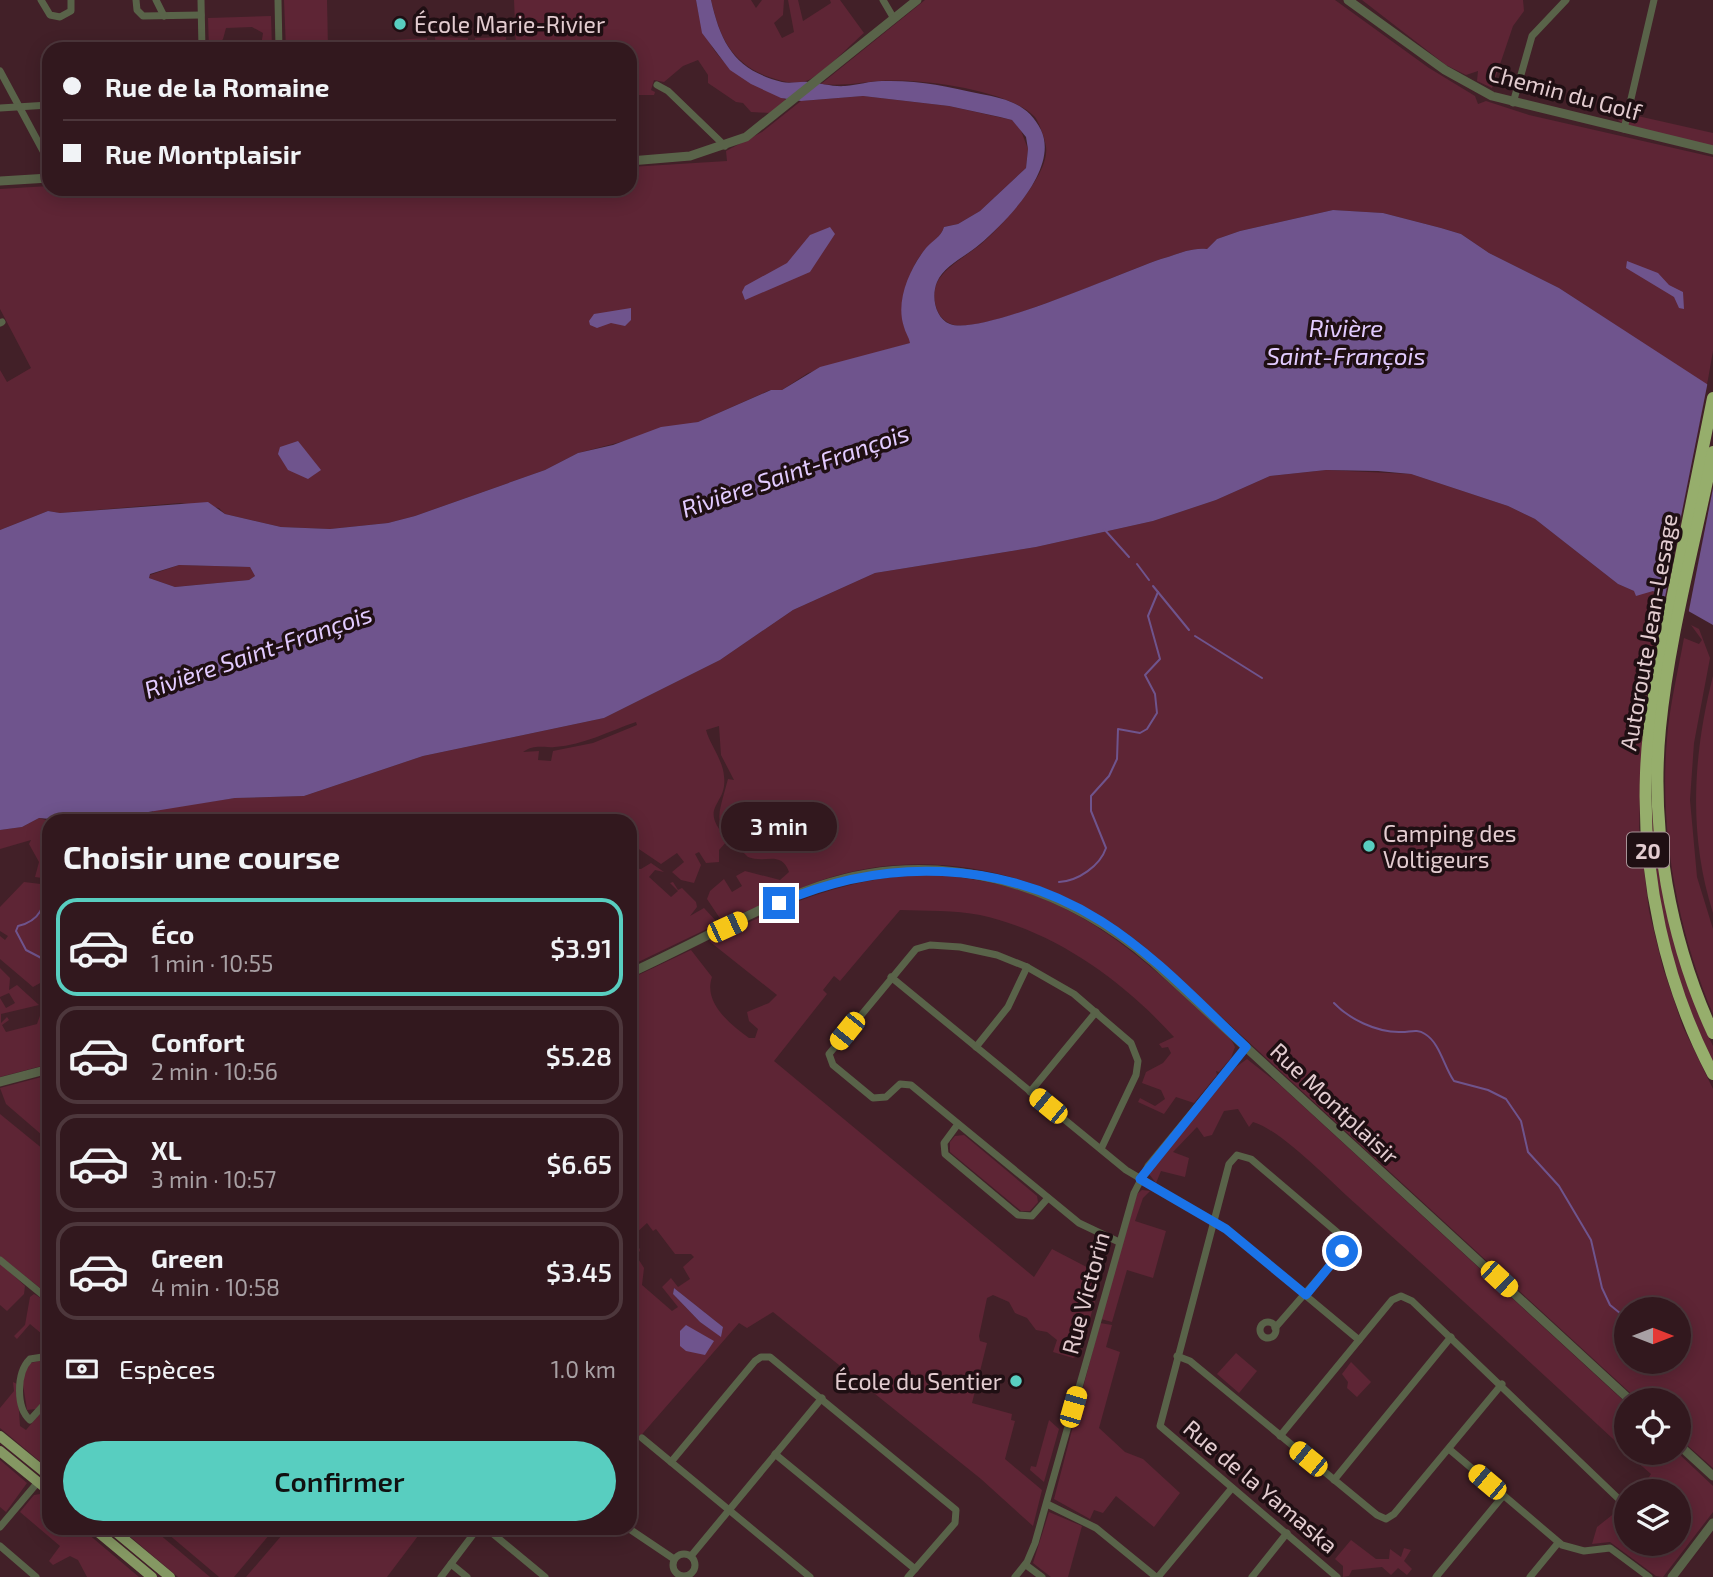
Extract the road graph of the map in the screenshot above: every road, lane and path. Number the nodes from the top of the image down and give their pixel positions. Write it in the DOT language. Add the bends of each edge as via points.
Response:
graph roads {
  1 [pos="41,0"];
  2 [pos="71,0"];
  3 [pos="136,0"];
  4 [pos="156,0"];
  5 [pos="201,0"];
  6 [pos="278,0"];
  7 [pos="883,0"];
  8 [pos="917,0"];
  9 [pos="1348,0"];
  10 [pos="1566,0"];
  11 [pos="1654,0"];
  12 [pos="201,15"];
  13 [pos="164,16"];
  14 [pos="893,17"];
  15 [pos="202,42"];
  16 [pos="279,42"];
  17 [pos="0,71"];
  18 [pos="657,85"];
  19 [pos="1513,103"];
  20 [pos="42,105"];
  21 [pos="19,107"];
  22 [pos="0,108"];
  23 [pos="1625,130"];
  24 [pos="725,146"];
  25 [pos="42,149"];
  26 [pos="1713,150"];
  27 [pos="637,160"];
  28 [pos="42,178"];
  29 [pos="0,181"];
  30 [pos="1713,398"];
  31 [pos="1713,452"];
  32 [pos="1674,619"];
  33 [pos="1027,967"];
  34 [pos="637,970"];
  35 [pos="891,977"];
  36 [pos="1096,1012"];
  37 [pos="1713,1033"];
  38 [pos="976,1047"];
  39 [pos="1246,1047"];
  40 [pos="42,1071"];
  41 [pos="1713,1074"];
  42 [pos="0,1082"];
  43 [pos="1030,1092"];
  44 [pos="958,1124"];
  45 [pos="1101,1149"];
  46 [pos="1140,1179"];
  47 [pos="1048,1198"];
  48 [pos="1214,1222"];
  49 [pos="1119,1242"];
  50 [pos="0,1260"];
  51 [pos="42,1294"];
  52 [pos="1306,1295"];
  53 [pos="1276,1328"];
  54 [pos="1451,1337"];
  55 [pos="1359,1340"];
  56 [pos="1177,1356"];
  57 [pos="42,1357"];
  58 [pos="1502,1384"];
  59 [pos="1617,1388"];
  60 [pos="822,1398"];
  61 [pos="42,1407"];
  62 [pos="0,1436"];
  63 [pos="1280,1436"];
  64 [pos="642,1438"];
  65 [pos="1448,1449"];
  66 [pos="0,1451"];
  67 [pos="775,1454"];
  68 [pos="1691,1456"];
  69 [pos="671,1462"];
  70 [pos="42,1470"];
  71 [pos="1713,1476"];
  72 [pos="1334,1480"];
  73 [pos="38,1482"];
  74 [pos="42,1485"];
  75 [pos="1232,1488"];
  76 [pos="1614,1493"];
  77 [pos="1503,1496"];
  78 [pos="1047,1503"];
  79 [pos="729,1510"];
  80 [pos="1713,1523"];
  81 [pos="0,1527"];
  82 [pos="1287,1533"];
  83 [pos="637,1534"];
  84 [pos="101,1535"];
  85 [pos="119,1535"];
  86 [pos="473,1535"];
  87 [pos="494,1535"];
  88 [pos="1558,1542"];
  89 [pos="0,1546"];
  90 [pos="691,1556"];
  91 [pos="674,1559"];
  92 [pos="451,1564"];
  93 [pos="1026,1564"];
  94 [pos="915,1569"];
  95 [pos="692,1576"];
  96 [pos="36,1577"];
  97 [pos="152,1577"];
  98 [pos="170,1577"];
  99 [pos="440,1577"];
  100 [pos="467,1577"];
  101 [pos="545,1577"];
  102 [pos="810,1577"];
  103 [pos="908,1577"];
  104 [pos="1015,1577"];
  105 [pos="1042,1577"];
  106 [pos="1157,1577"];
  107 [pos="1251,1577"];
  108 [pos="1337,1577"];
  109 [pos="1436,1577"];
  110 [pos="1530,1577"];
  111 [pos="1649,1577"];
  112 [pos="1672,1577"];
  1 -- 2 [label="street" via="48,13 57,17 70,13"];
  3 -- 13 [label="street" via="140,15"];
  4 -- 13 [label="street"];
  5 -- 12 [label="street"];
  6 -- 16 [label="street"];
  7 -- 14 [label="street"];
  8 -- 14 [label="street"];
  9 -- 19 [label="street, Chemin du Golf" via="1453,76"];
  10 -- 19 [label="street" via="1531,38"];
  11 -- 23 [label="street"];
  12 -- 13 [label="street"];
  12 -- 15 [label="street"];
  14 -- 24 [label="street" via="778,114"];
  17 -- 21 [label="street"];
  18 -- 24 [label="street"];
  19 -- 23 [label="street, Chemin du Golf"];
  20 -- 21 [label="street"];
  21 -- 22 [label="street"];
  21 -- 25 [label="street"];
  23 -- 26 [label="street, Chemin du Golf"];
  24 -- 27 [label="street" via="685,157"];
  28 -- 29 [label="street"];
  30 -- 32 [label="highway, Autoroute Jean-Lesage / 20"];
  31 -- 32 [label="highway, Autoroute Jean-Lesage / 20"];
  32 -- 37 [label="highway, Autoroute Jean-Lesage / 20" via="1660,730 1662,842 1677,932"];
  32 -- 41 [label="highway, Autoroute Jean-Lesage / 20" via="1646,760 1649,856 1670,966"];
  33 -- 35 [label="street" via="985,952 930,945 913,951"];
  33 -- 36 [label="street" via="1061,984"];
  33 -- 38 [label="street" via="1008,1007"];
  34 -- 39 [label="street, Rue Montplaisir" via="769,907 837,881 896,871 966,873 1031,888 1101,921"];
  35 -- 38 [label="street"];
  35 -- 44 [label="street" via="832,1049 830,1060 873,1098 883,1099 897,1086 908,1084"];
  36 -- 43 [label="street"];
  36 -- 45 [label="street" via="1130,1043 1138,1065"];
  38 -- 43 [label="street"];
  39 -- 46 [label="street, Rue Victorin"];
  39 -- 59 [label="street, Rue Montplaisir"];
  40 -- 42 [label="street"];
  43 -- 45 [label="street"];
  44 -- 47 [label="street"];
  44 -- 47 [label="street" via="944,1143 945,1154 1018,1215 1032,1216"];
  45 -- 46 [label="street"];
  46 -- 48 [label="street"];
  46 -- 49 [label="street, Rue Victorin"];
  47 -- 49 [label="street" via="1079,1223"];
  48 -- 52 [label="street"];
  48 -- 52 [label="street" via="1229,1164 1237,1155 1245,1155 1345,1239 1342,1251"];
  48 -- 56 [label="street"];
  49 -- 78 [label="street, Rue Victorin"];
  50 -- 51 [label="street"];
  52 -- 53 [label="street"];
  52 -- 55 [label="street"];
  54 -- 55 [label="street" via="1401,1296 1392,1300"];
  54 -- 58 [label="street"];
  54 -- 72 [label="street"];
  55 -- 63 [label="street"];
  56 -- 63 [label="street"];
  56 -- 75 [label="street, Rue de la Yamaska" via="1160,1426"];
  57 -- 61 [label="street" via="30,1359 19,1383 24,1413 30,1420"];
  58 -- 65 [label="street"];
  58 -- 76 [label="street"];
  60 -- 67 [label="street"];
  60 -- 69 [label="street" via="773,1358 761,1357"];
  60 -- 94 [label="street" via="952,1505 957,1516 954,1525"];
  62 -- 70 [label="main road"];
  63 -- 72 [label="street"];
  64 -- 69 [label="street"];
  65 -- 72 [label="street" via="1389,1519 1377,1515"];
  65 -- 77 [label="street"];
  66 -- 73 [label="main road"];
  67 -- 79 [label="street"];
  67 -- 94 [label="street"];
  68 -- 71 [label="street"];
  69 -- 79 [label="street"];
  73 -- 74 [label="main road"];
  73 -- 81 [label="street"];
  75 -- 82 [label="street, Rue de la Yamaska"];
  75 -- 106 [label="street"];
  77 -- 88 [label="street"];
  77 -- 109 [label="street"];
  78 -- 93 [label="street, Rue Victorin"];
  78 -- 106 [label="street" via="1096,1528"];
  79 -- 90 [label="street"];
  79 -- 102 [label="street"];
  80 -- 112 [label="street"];
  82 -- 107 [label="street"];
  82 -- 108 [label="street, Rue de la Yamaska"];
  83 -- 91 [label="street"];
  84 -- 97 [label="main road"];
  85 -- 98 [label="main road"];
  86 -- 92 [label="street"];
  87 -- 101 [label="street"];
  88 -- 110 [label="street"];
  88 -- 111 [label="street" via="1577,1550 1613,1549"];
  89 -- 96 [label="street"];
  90 -- 91 [label="street" via="682,1554"];
  90 -- 95 [label="street" via="695,1564"];
  91 -- 95 [label="street" via="676,1574"];
  92 -- 99 [label="street"];
  92 -- 100 [label="street"];
  93 -- 104 [label="street, Rue Victorin"];
  93 -- 105 [label="street"];
  94 -- 103 [label="street"];
}
